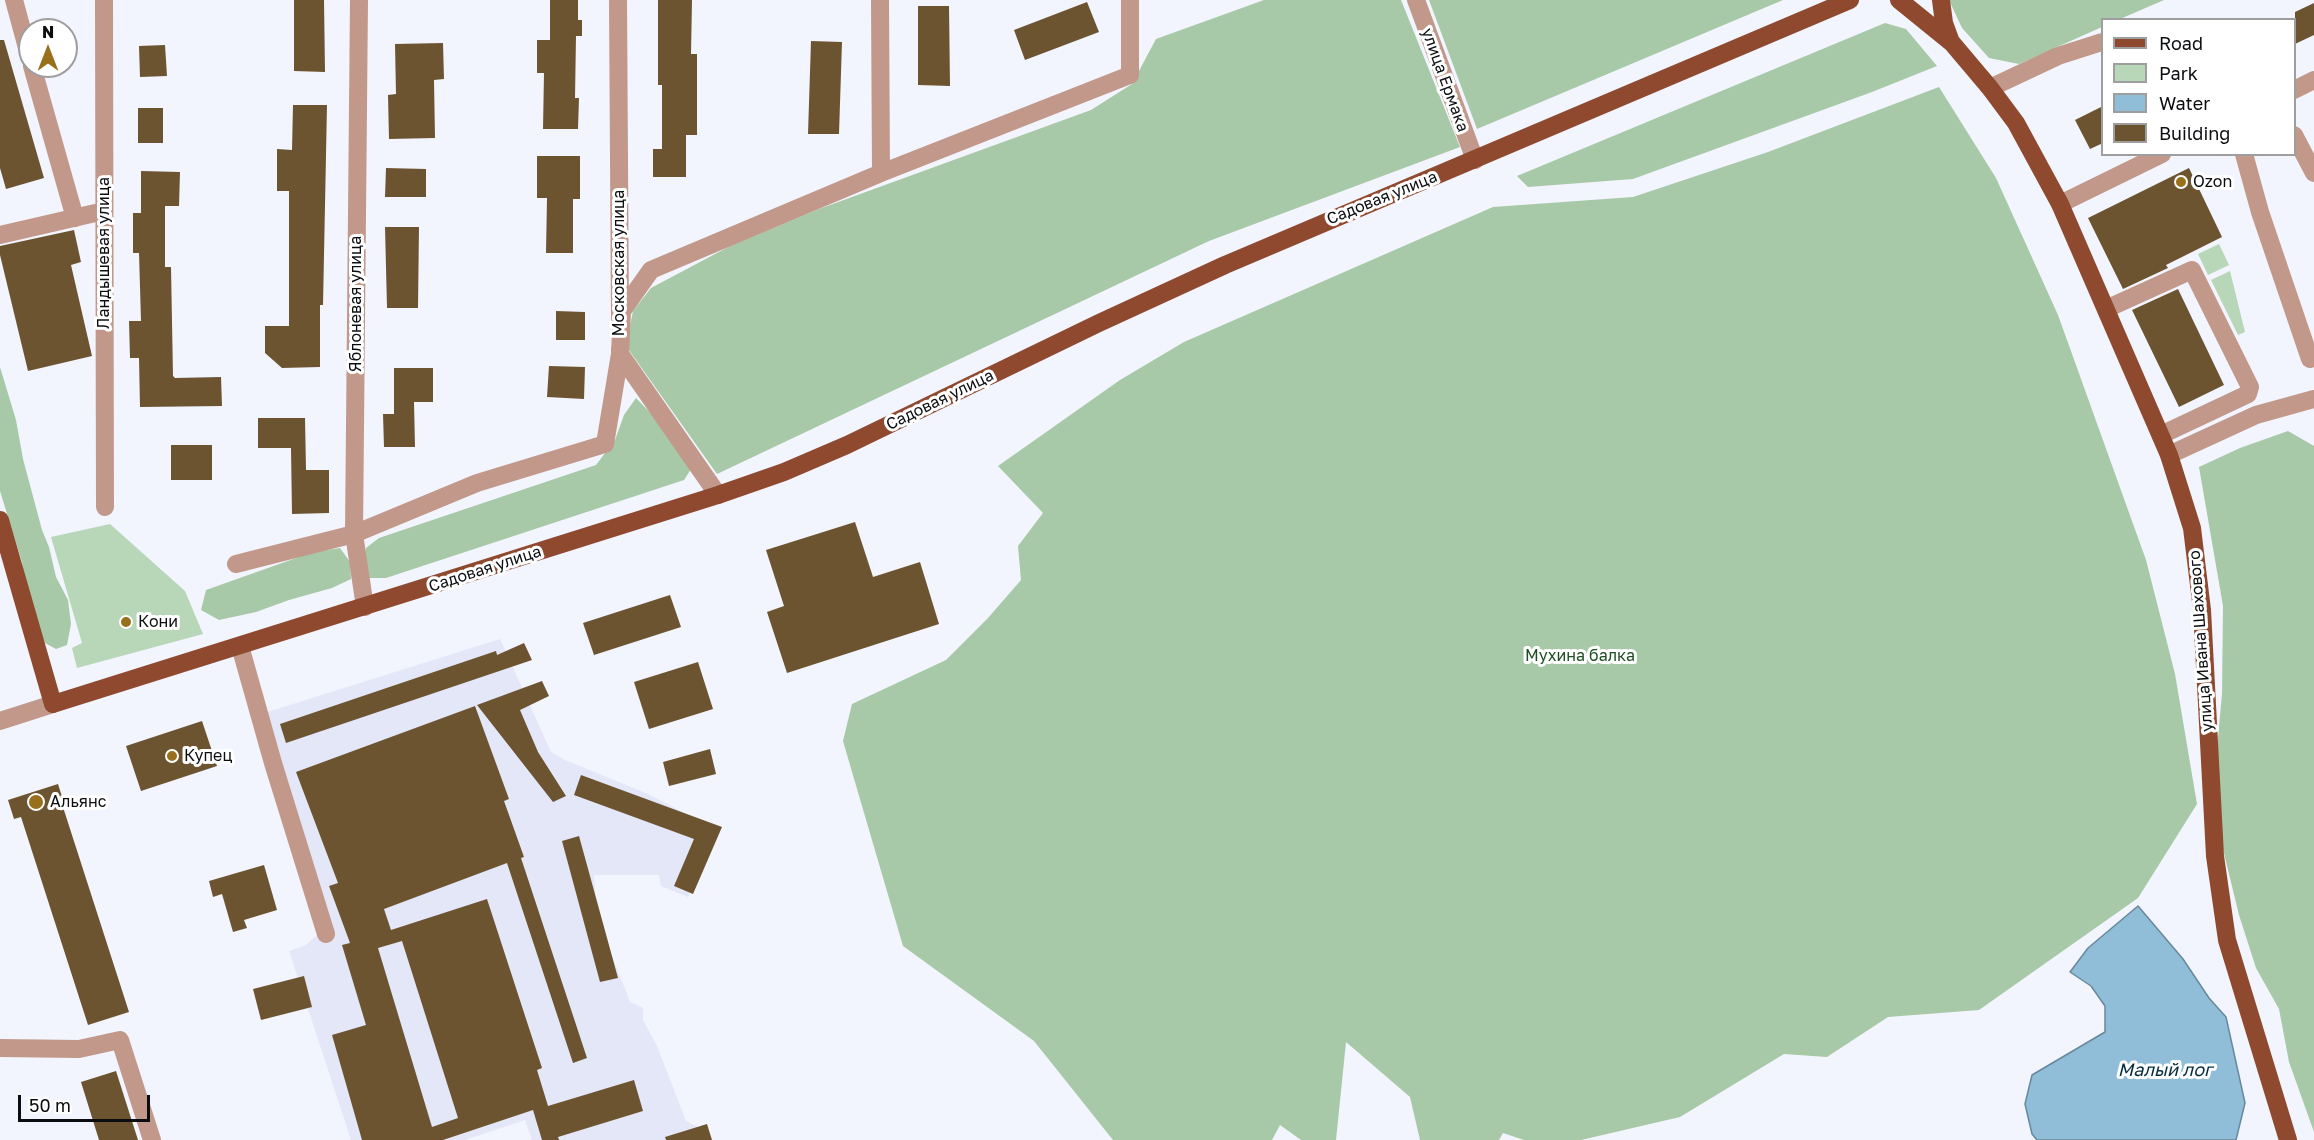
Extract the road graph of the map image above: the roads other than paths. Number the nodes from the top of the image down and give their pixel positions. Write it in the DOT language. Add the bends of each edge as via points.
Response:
graph roads {
  1 [pos="14,0"];
  2 [pos="104,0"];
  3 [pos="359,0"];
  4 [pos="618,0"];
  5 [pos="880,0"];
  6 [pos="1130,0"];
  7 [pos="1416,0"];
  8 [pos="1850,0"];
  9 [pos="1899,0"];
  10 [pos="1941,0"];
  11 [pos="19,18"];
  12 [pos="1952,43"];
  13 [pos="2101,43"];
  14 [pos="35,78"];
  15 [pos="2314,80"];
  16 [pos="1990,88"];
  17 [pos="2296,89"];
  18 [pos="2296,137"];
  19 [pos="2158,156"];
  20 [pos="2245,156"];
  21 [pos="1475,160"];
  22 [pos="881,173"];
  23 [pos="2314,173"];
  24 [pos="2060,204"];
  25 [pos="104,211"];
  26 [pos="75,218"];
  27 [pos="0,234"];
  28 [pos="2106,309"];
  29 [pos="620,354"];
  30 [pos="2310,359"];
  31 [pos="2314,399"];
  32 [pos="2161,435"];
  33 [pos="2169,455"];
  34 [pos="718,495"];
  35 [pos="105,507"];
  36 [pos="0,520"];
  37 [pos="354,534"];
  38 [pos="236,564"];
  39 [pos="364,607"];
  40 [pos="240,646"];
  41 [pos="53,704"];
  42 [pos="0,721"];
  43 [pos="326,934"];
  44 [pos="0,1048"];
  45 [pos="152,1140"];
  46 [pos="2288,1140"];
  1 -- 11 [label="street"];
  2 -- 25 [label="street, Ландышевая улица"];
  3 -- 37 [label="street, Яблоневая улица"];
  4 -- 29 [label="street, Московская улица"];
  5 -- 22 [label="street"];
  6 -- 22 [label="street" via="1130,75"];
  7 -- 21 [label="street, улица Ермака"];
  8 -- 21 [label="main road, Садовая улица"];
  9 -- 12 [label="main road, улица Ивана Шахового"];
  10 -- 12 [label="main road"];
  12 -- 16 [label="main road, улица Ивана Шахового"];
  13 -- 16 [label="street" via="2058,56"];
  14 -- 26 [label="street"];
  15 -- 17 [label="street"];
  16 -- 24 [label="main road, улица Ивана Шахового" via="2016,123"];
  18 -- 23 [label="street"];
  19 -- 24 [label="street"];
  20 -- 30 [label="street"];
  21 -- 34 [label="main road, Садовая улица" via="1225,264 847,445"];
  22 -- 29 [label="street" via="651,270 622,311"];
  24 -- 28 [label="main road, улица Ивана Шахового"];
  25 -- 26 [label="street"];
  25 -- 35 [label="street, Ландышевая улица"];
  26 -- 27 [label="street"];
  28 -- 32 [label="main road, улица Ивана Шахового"];
  28 -- 32 [label="street" via="2192,270 2250,387 2248,394"];
  29 -- 34 [label="street, Московская улица"];
  29 -- 37 [label="street" via="605,444 477,483"];
  31 -- 33 [label="street" via="2256,415"];
  32 -- 33 [label="main road, улица Ивана Шахового"];
  33 -- 46 [label="main road, улица Ивана Шахового" via="2192,528 2202,610 2215,856 2227,940"];
  34 -- 39 [label="main road, Садовая улица"];
  36 -- 41 [label="main road"];
  37 -- 38 [label="street"];
  37 -- 39 [label="street, Яблоневая улица"];
  39 -- 40 [label="main road, Садовая улица"];
  40 -- 41 [label="main road, Садовая улица"];
  40 -- 43 [label="street"];
  41 -- 42 [label="street, Садовая улица"];
  44 -- 45 [label="street" via="79,1049 120,1040"];
}
